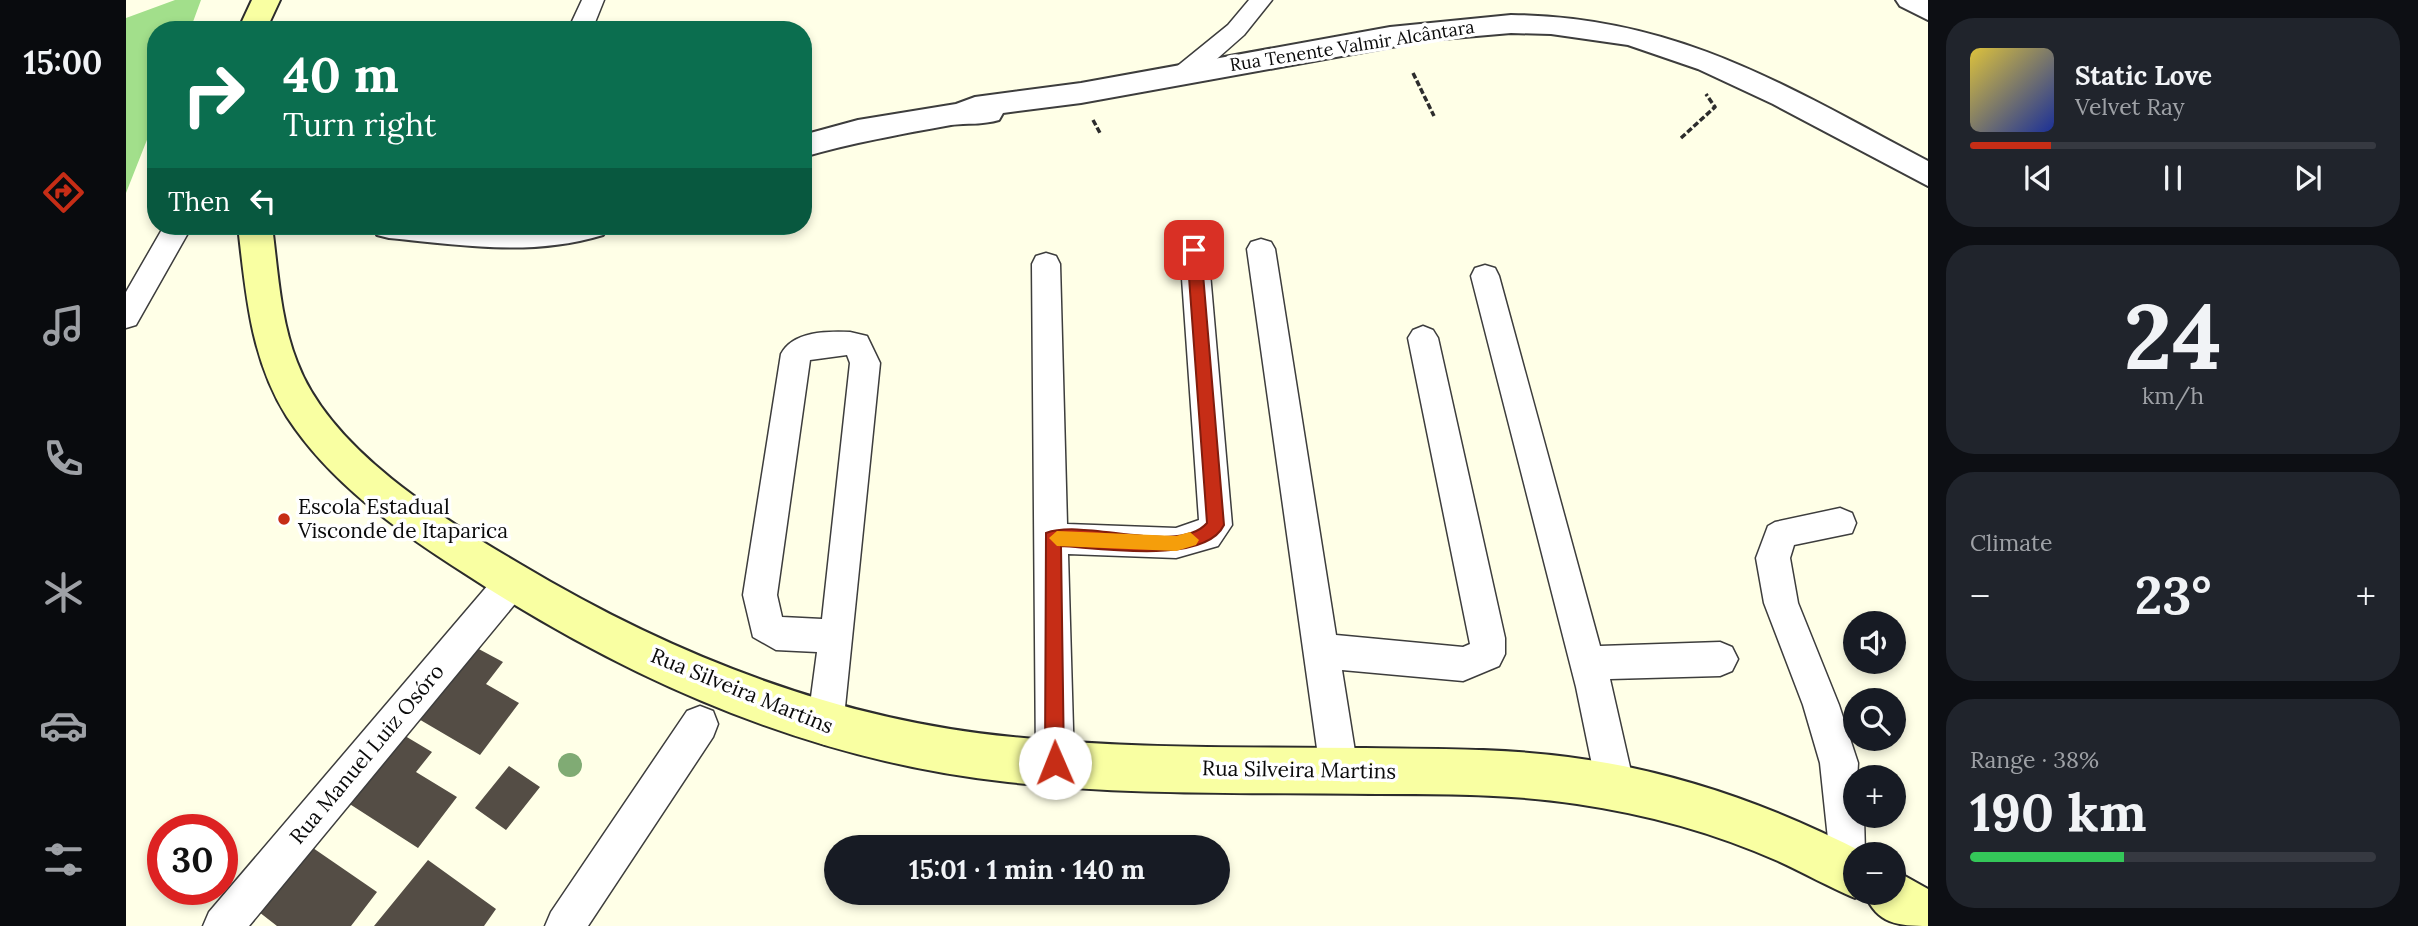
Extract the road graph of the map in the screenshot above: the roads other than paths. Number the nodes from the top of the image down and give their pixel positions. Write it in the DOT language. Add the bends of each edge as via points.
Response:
graph roads {
  1 [pos="265,0"];
  2 [pos="593,0"];
  3 [pos="1261,0"];
  4 [pos="1910,0"];
  5 [pos="1928,11"];
  6 [pos="256,21"];
  7 [pos="584,21"];
  8 [pos="1184,74"];
  9 [pos="812,144"];
  10 [pos="1928,175"];
  11 [pos="173,235"];
  12 [pos="256,235"];
  13 [pos="486,235"];
  14 [pos="507,235"];
  15 [pos="1261,249"];
  16 [pos="1194,250"];
  17 [pos="1046,264"];
  18 [pos="1485,276"];
  19 [pos="126,317"];
  20 [pos="1423,338"];
  21 [pos="1840,523"];
  22 [pos="1052,538"];
  23 [pos="512,582"];
  24 [pos="837,637"];
  25 [pos="1322,651"];
  26 [pos="1720,659"];
  27 [pos="1587,663"];
  28 [pos="700,724"];
  29 [pos="825,727"];
  30 [pos="1055,763"];
  31 [pos="1339,770"];
  32 [pos="1616,789"];
  33 [pos="1847,842"];
  34 [pos="1843,868"];
  35 [pos="1906,903"];
  36 [pos="1928,916"];
  37 [pos="223,926"];
  38 [pos="565,926"];
  1 -- 6 [label="main road"];
  2 -- 7 [label="street"];
  3 -- 8 [label="street" via="1236,30"];
  4 -- 5 [label="street"];
  8 -- 9 [label="street, Rua Tenente Valmir Alcântara" via="1087,106 1074,99 962,113"];
  8 -- 10 [label="street, Rua Tenente Valmir Alcântara" via="1440,29 1503,23 1586,28 1630,36 1714,65"];
  11 -- 19 [label="street"];
  12 -- 23 [label="main road, Rua Silveira Martins" via="272,338 283,374 315,427 406,510"];
  13 -- 14 [label="street"];
  15 -- 25 [label="street"];
  16 -- 22 [label="street" via="1216,525 1206,536 1176,543"];
  17 -- 22 [label="street"];
  18 -- 27 [label="street"];
  20 -- 25 [label="street" via="1488,638 1487,654 1463,664"];
  21 -- 33 [label="street" via="1787,532 1780,537 1773,558 1781,603 1839,763"];
  22 -- 30 [label="street"];
  23 -- 29 [label="main road, Rua Silveira Martins" via="577,621 641,651"];
  23 -- 37 [label="street, Rua Manuel Luiz Osóro"];
  24 -- 24 [label="street" via="865,363 857,344 850,343 805,348 796,355 760,595 765,625 775,634"];
  24 -- 29 [label="street"];
  25 -- 31 [label="street"];
  26 -- 27 [label="street"];
  27 -- 32 [label="street"];
  28 -- 38 [label="street"];
  29 -- 30 [label="main road, Rua Silveira Martins" via="960,754"];
  30 -- 31 [label="main road, Rua Silveira Martins"];
  31 -- 32 [label="main road, Rua Silveira Martins" via="1526,776"];
  32 -- 34 [label="main road, Rua Silveira Martins" via="1763,831"];
  35 -- 36 [label="main road"];
}
